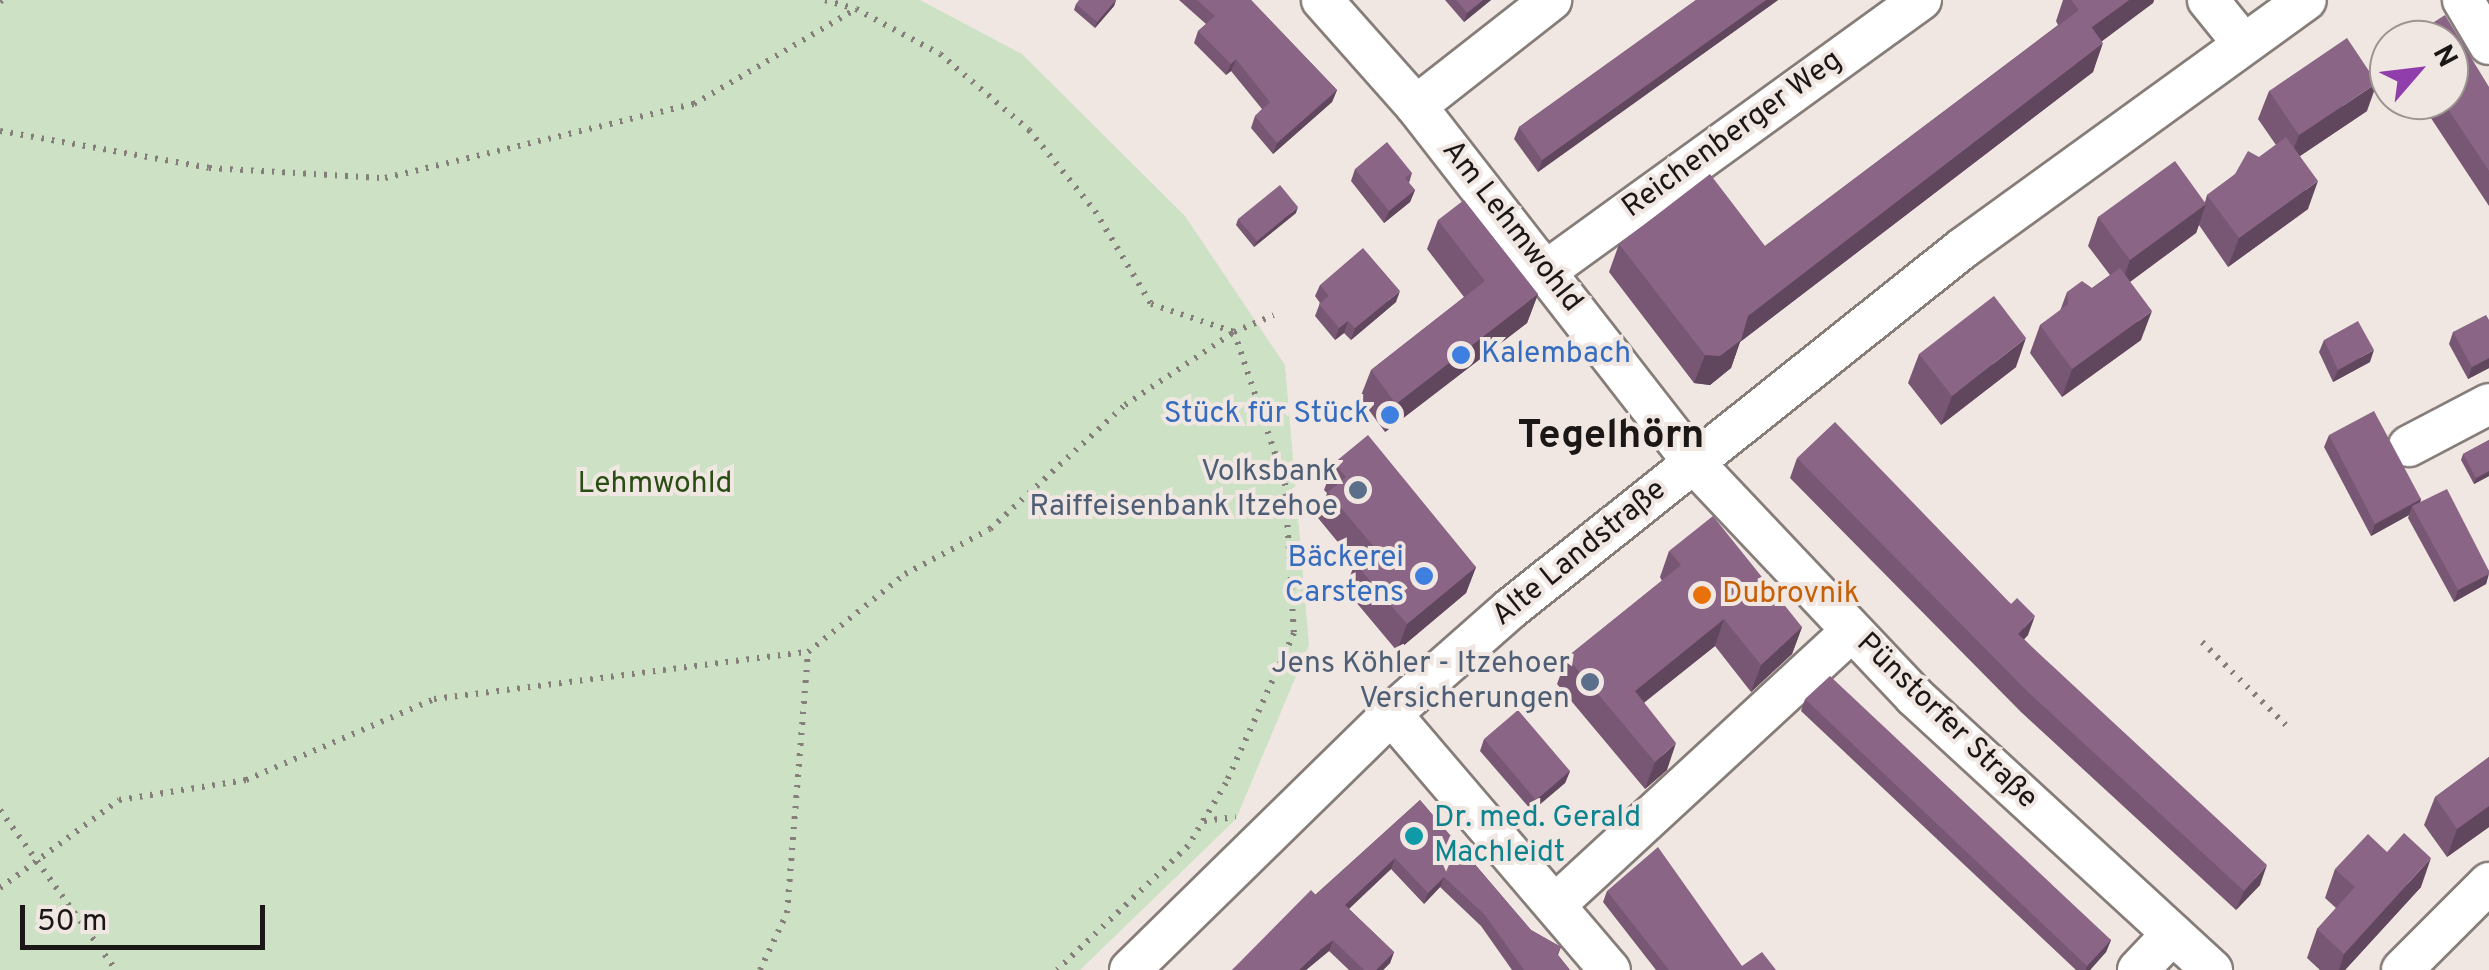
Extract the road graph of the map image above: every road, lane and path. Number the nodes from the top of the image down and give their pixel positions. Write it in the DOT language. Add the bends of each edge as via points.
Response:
graph roads {
  1 [pos="825,0"];
  2 [pos="1322,0"];
  3 [pos="1551,0"];
  4 [pos="1921,0"];
  5 [pos="2208,0"];
  6 [pos="2306,0"];
  7 [pos="2463,0"];
  8 [pos="856,9"];
  9 [pos="2242,42"];
  10 [pos="2489,44"];
  11 [pos="1416,106"];
  12 [pos="0,131"];
  13 [pos="1546,271"];
  14 [pos="1274,315"];
  15 [pos="1234,332"];
  16 [pos="2489,404"];
  17 [pos="2410,446"];
  18 [pos="1692,461"];
  19 [pos="1852,631"];
  20 [pos="2202,642"];
  21 [pos="808,652"];
  22 [pos="1392,714"];
  23 [pos="2288,728"];
  24 [pos="0,810"];
  25 [pos="32,859"];
  26 [pos="2489,883"];
  27 [pos="0,888"];
  28 [pos="1557,903"];
  29 [pos="2172,934"];
  30 [pos="116,970"];
  31 [pos="760,970"];
  32 [pos="1057,970"];
  33 [pos="1130,970"];
  34 [pos="1610,970"];
  35 [pos="2138,970"];
  36 [pos="2212,970"];
  37 [pos="2402,970"];
  1 -- 8 [label="path"];
  2 -- 11 [label="street, Am Lehmwohld"];
  3 -- 11 [label="street"];
  4 -- 13 [label="street, Reichenberger Weg"];
  5 -- 9 [label="street"];
  6 -- 9 [label="street, Alte Landstraße"];
  7 -- 10 [label="street"];
  8 -- 12 [label="path" via="694,104 385,178 209,168"];
  8 -- 15 [label="path" via="940,54 1029,130 1095,212 1152,304"];
  9 -- 18 [label="street, Alte Landstraße" via="1963,248"];
  11 -- 13 [label="street, Am Lehmwohld"];
  13 -- 18 [label="street, Am Lehmwohld"];
  14 -- 15 [label="path"];
  15 -- 21 [label="path" via="1125,405 990,529 905,574"];
  15 -- 32 [label="path" via="1286,482 1294,633 1226,783 1188,846"];
  16 -- 17 [label="street"];
  18 -- 19 [label="street, Pünstorfer Straße"];
  18 -- 22 [label="street, Alte Landstraße" via="1505,602"];
  19 -- 28 [label="street"];
  19 -- 29 [label="street, Pünstorfer Straße"];
  20 -- 23 [label="path"];
  21 -- 25 [label="path" via="434,698 246,780 119,800"];
  21 -- 31 [label="path" via="787,913"];
  22 -- 28 [label="street"];
  22 -- 33 [label="street, Alte Landstraße"];
  24 -- 25 [label="path"];
  25 -- 27 [label="path"];
  25 -- 30 [label="path"];
  26 -- 37 [label="street"];
  28 -- 34 [label="street"];
  29 -- 35 [label="street"];
  29 -- 36 [label="street, Pünstorfer Straße"];
}
